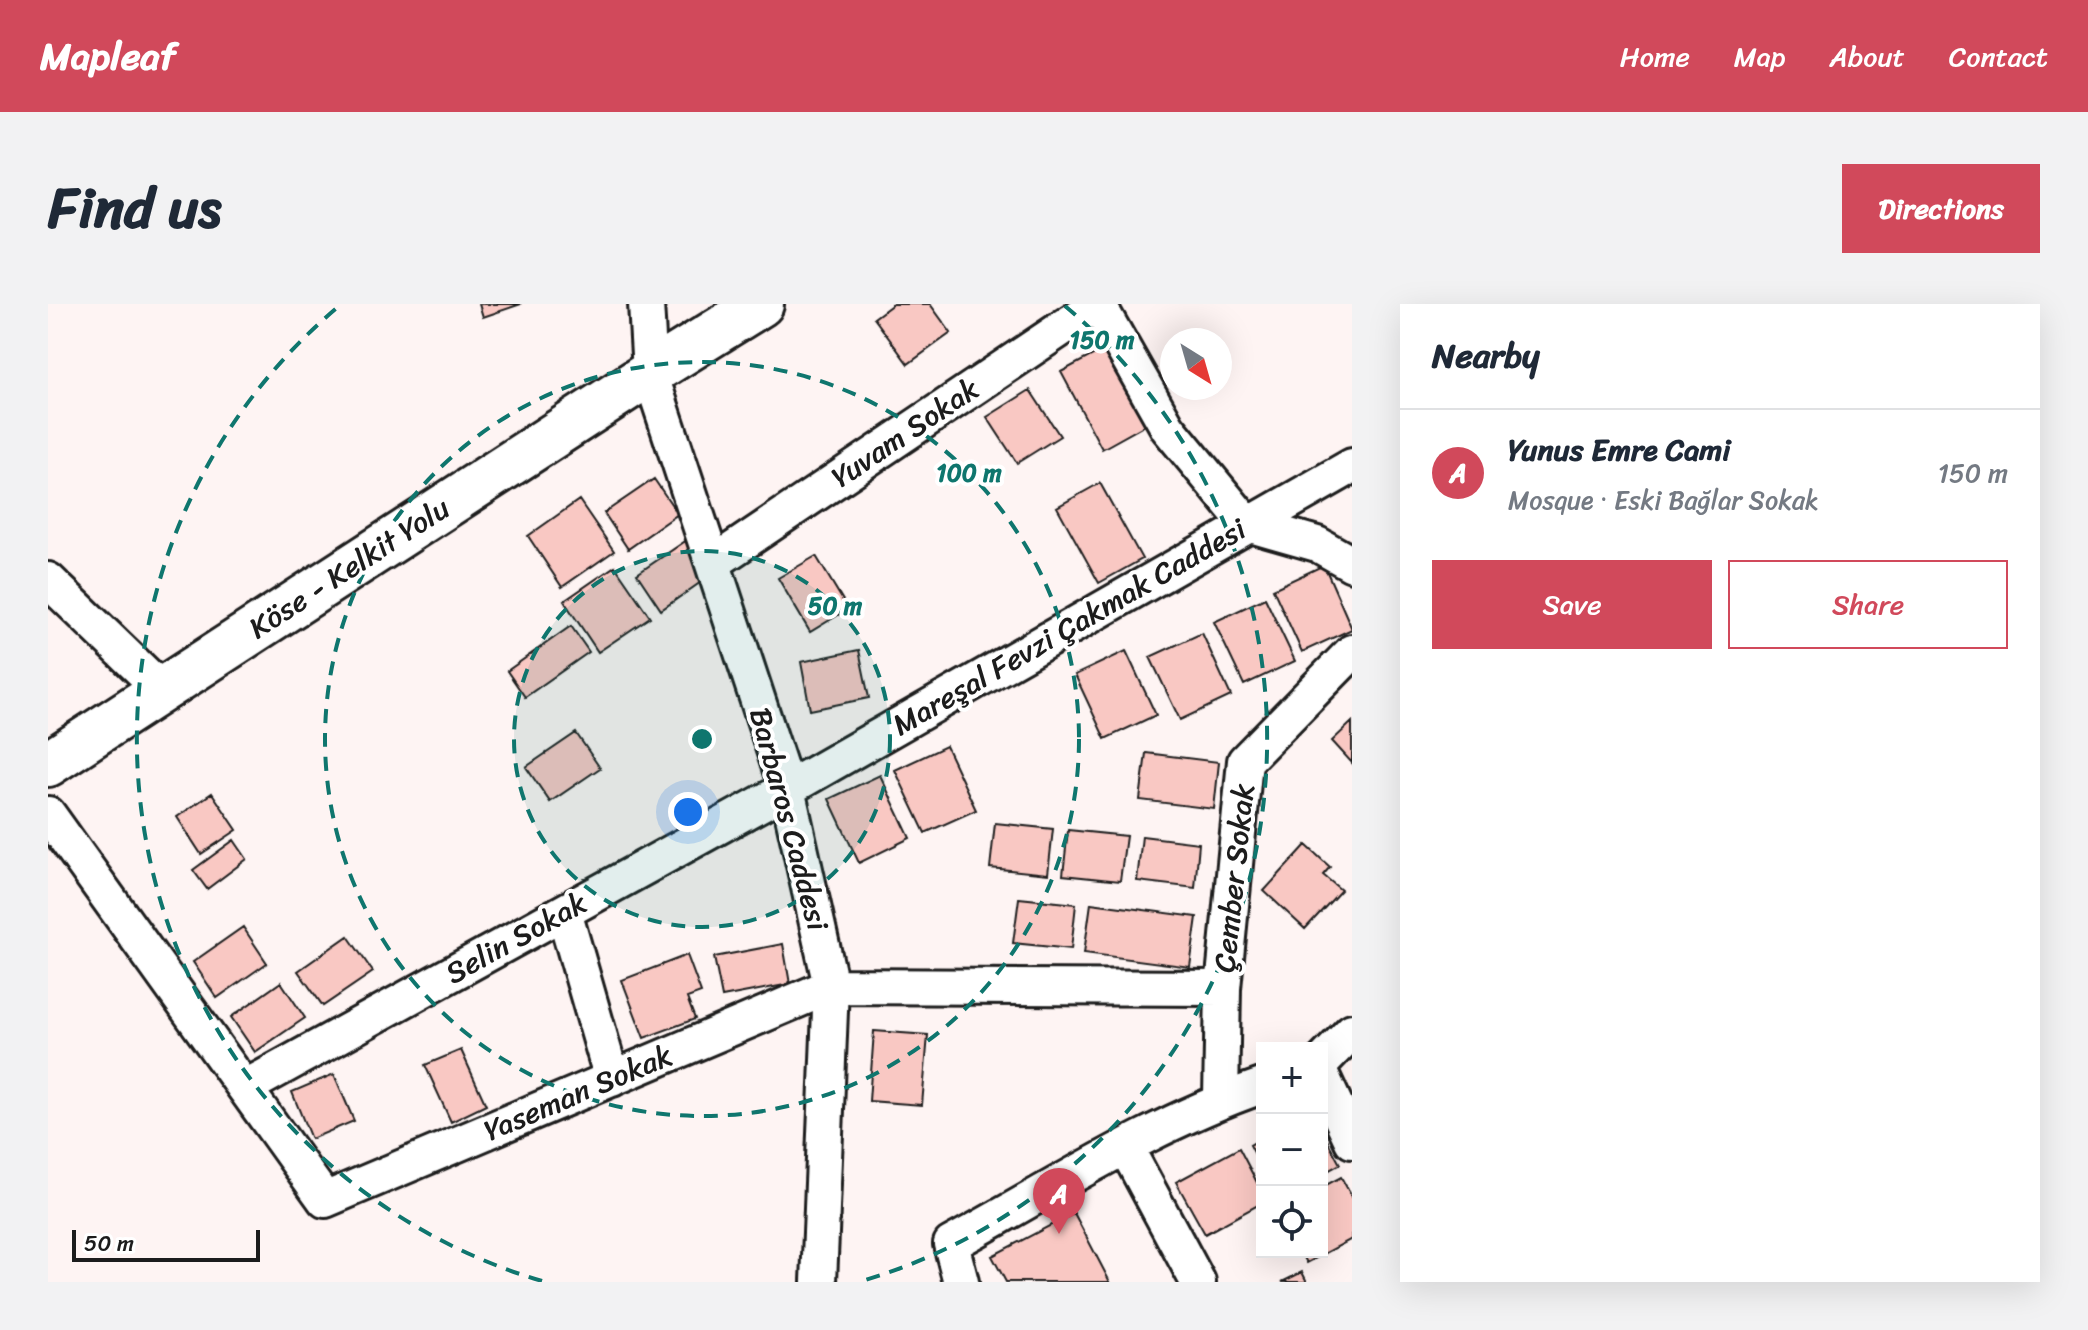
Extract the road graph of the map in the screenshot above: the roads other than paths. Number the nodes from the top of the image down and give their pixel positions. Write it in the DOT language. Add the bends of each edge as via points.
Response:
graph roads {
  1 [pos="646,304"];
  2 [pos="738,304"];
  3 [pos="761,304"];
  4 [pos="1098,304"];
  5 [pos="650,373"];
  6 [pos="1352,466"];
  7 [pos="1247,524"];
  8 [pos="713,563"];
  9 [pos="1352,564"];
  10 [pos="48,580"];
  11 [pos="1352,652"];
  12 [pos="162,690"];
  13 [pos="48,764"];
  14 [pos="787,789"];
  15 [pos="48,814"];
  16 [pos="564,912"];
  17 [pos="831,986"];
  18 [pos="1223,988"];
  19 [pos="1352,1031"];
  20 [pos="1328,1056"];
  21 [pos="612,1079"];
  22 [pos="246,1087"];
  23 [pos="1256,1088"];
  24 [pos="1328,1089"];
  25 [pos="1221,1099"];
  26 [pos="1352,1141"];
  27 [pos="1126,1148"];
  28 [pos="819,1282"];
  29 [pos="961,1282"];
  30 [pos="1198,1282"];
  1 -- 5 [label="street, Barbaros Caddesi"];
  2 -- 5 [label="main road"];
  3 -- 5 [label="main road"];
  4 -- 7 [label="street" via="1168,428"];
  4 -- 8 [label="street, Yuvam Sokak"];
  5 -- 8 [label="street, Barbaros Caddesi"];
  5 -- 12 [label="main road, Köse - Kelkit Yolu"];
  6 -- 7 [label="street, Mareşal Fevzi Çakmak Caddesi"];
  7 -- 9 [label="street" via="1317,544"];
  7 -- 14 [label="street, Mareşal Fevzi Çakmak Caddesi"];
  8 -- 14 [label="street, Barbaros Caddesi"];
  10 -- 12 [label="street"];
  11 -- 18 [label="street, Çember Sokak" via="1245,761"];
  12 -- 13 [label="main road, Köse - Kelkit Yolu"];
  14 -- 16 [label="street, Selin Sokak"];
  14 -- 17 [label="street, Barbaros Caddesi"];
  15 -- 22 [label="street"];
  16 -- 21 [label="street"];
  16 -- 22 [label="street, Selin Sokak"];
  17 -- 18 [label="street"];
  17 -- 21 [label="street, Yaseman Sokak"];
  17 -- 28 [label="street, Barbaros Caddesi"];
  18 -- 25 [label="street, Çember Sokak"];
  19 -- 20 [label="street"];
  21 -- 22 [label="street, Yaseman Sokak" via="325,1200"];
  23 -- 25 [label="street"];
  24 -- 26 [label="street"];
  25 -- 27 [label="street"];
  27 -- 29 [label="street" via="951,1244"];
  27 -- 30 [label="street"];
}
